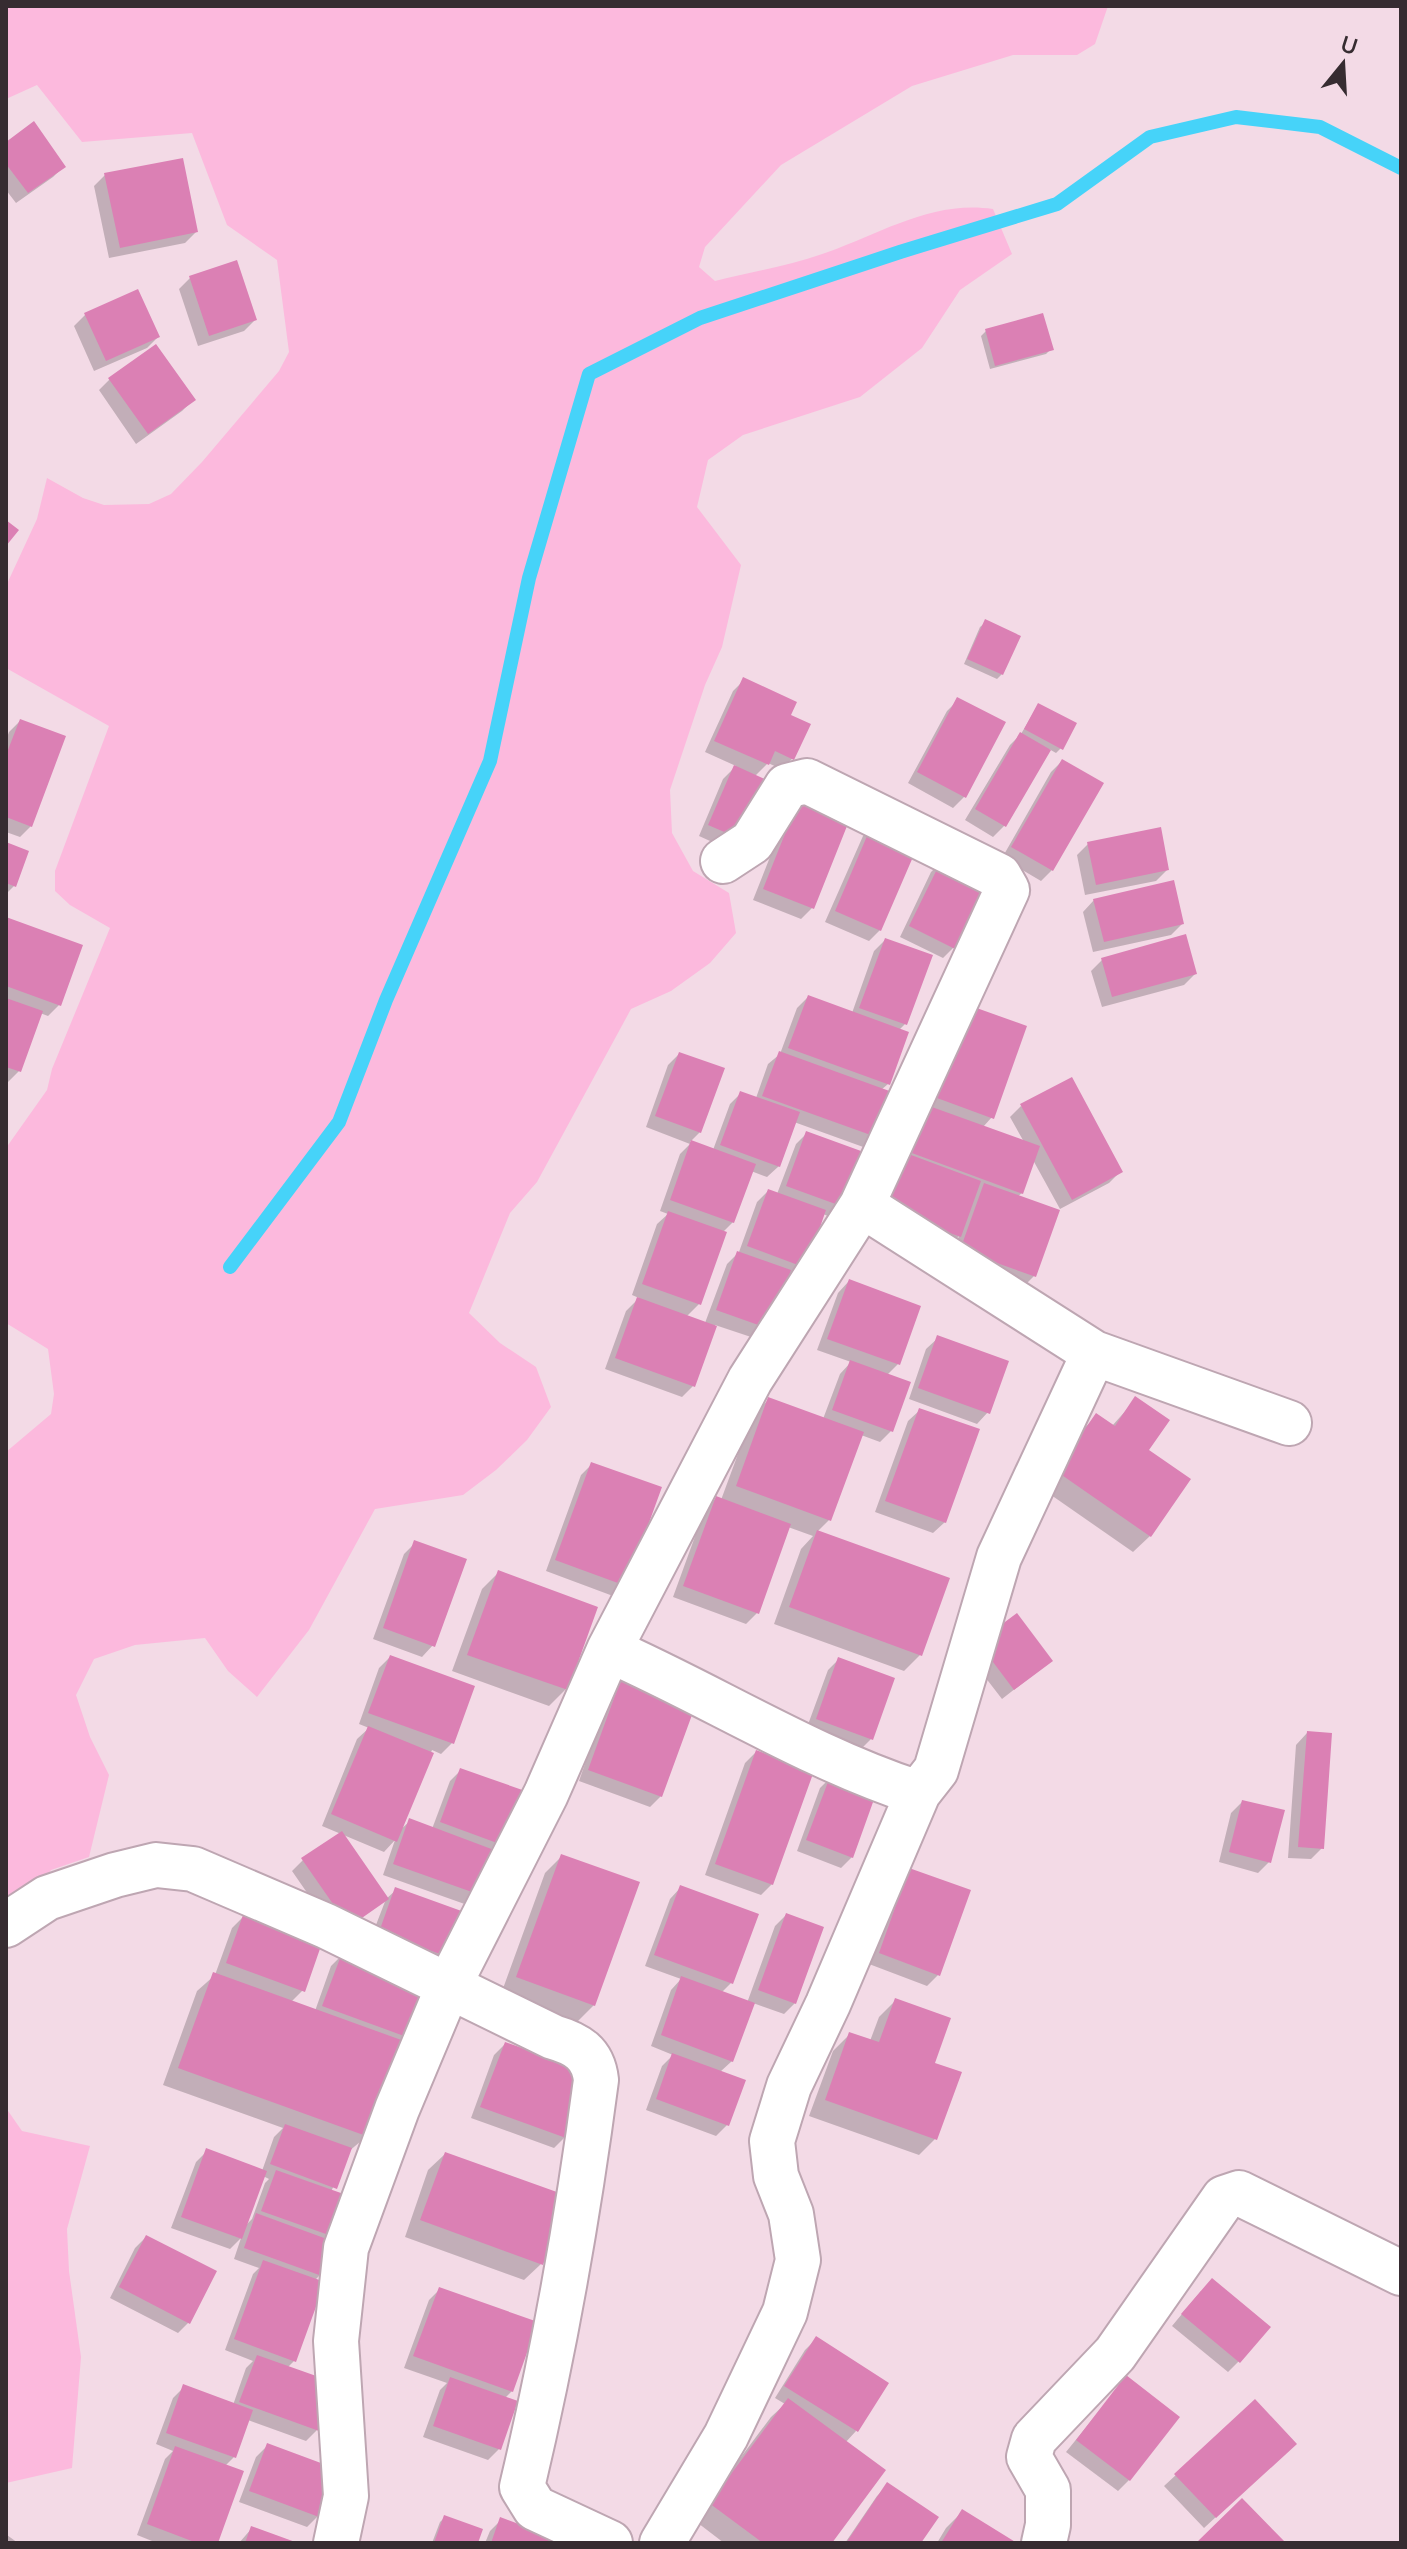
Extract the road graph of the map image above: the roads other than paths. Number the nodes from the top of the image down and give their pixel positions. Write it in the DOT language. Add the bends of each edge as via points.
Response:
graph roads {
  1 [pos="723,861"];
  2 [pos="862,1205"];
  3 [pos="1094,1353"];
  4 [pos="1289,1423"];
  5 [pos="609,1650"];
  6 [pos="918,1793"];
  7 [pos="6,1925"];
  8 [pos="449,1985"];
  9 [pos="1401,2273"];
  10 [pos="336,2543"];
  11 [pos="610,2543"];
  12 [pos="662,2543"];
  13 [pos="1044,2543"];
  1 -- 2 [label="street" via="752,842 787,786 807,781 999,876 1007,890"];
  2 -- 3 [label="street"];
  2 -- 5 [label="street" via="750,1380"];
  3 -- 4 [label="street"];
  3 -- 6 [label="street" via="999,1557 936,1770"];
  5 -- 6 [label="street" via="868,1777"];
  5 -- 8 [label="street" via="546,1794"];
  6 -- 12 [label="street" via="789,2086 772,2141 798,2260 785,2312 726,2436"];
  7 -- 8 [label="street" via="47,1898 115,1875 156,1865 193,1869"];
  8 -- 10 [label="street" via="346,2248 336,2341 346,2496"];
  8 -- 11 [label="street" via="553,2037 576,2043 594,2069 580,2204 522,2487 535,2508"];
  9 -- 13 [label="street" via="1239,2193 1224,2198 1115,2354 1034,2439 1029,2457 1048,2490"];
}
